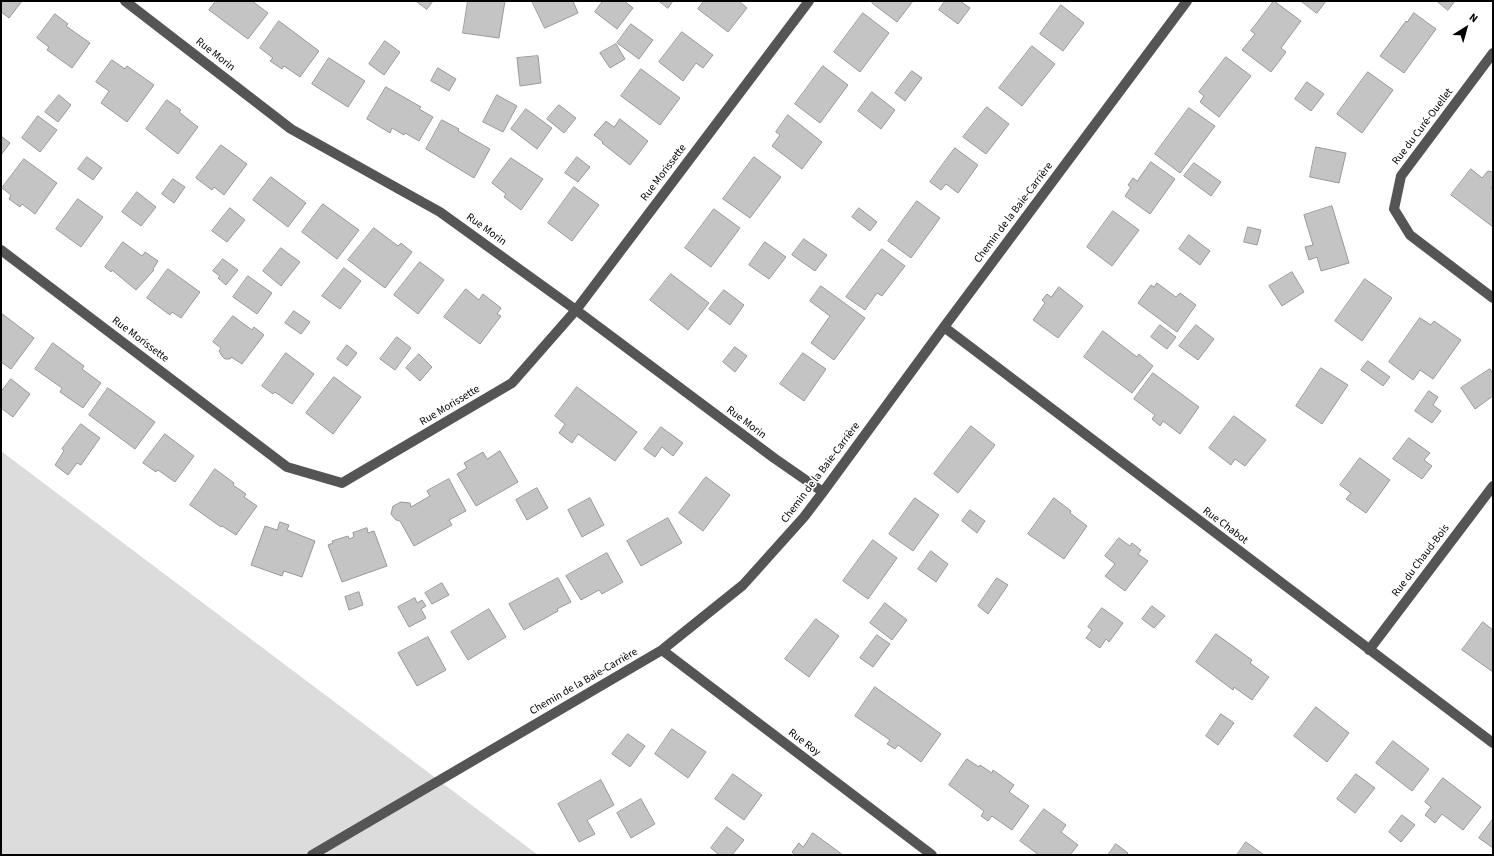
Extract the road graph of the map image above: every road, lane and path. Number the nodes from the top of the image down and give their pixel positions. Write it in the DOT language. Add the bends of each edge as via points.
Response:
graph roads {
  1 [pos="125,1"];
  2 [pos="809,1"];
  3 [pos="1188,1"];
  4 [pos="1493,53"];
  5 [pos="1,250"];
  6 [pos="1493,298"];
  7 [pos="576,310"];
  8 [pos="944,327"];
  9 [pos="1493,486"];
  10 [pos="823,492"];
  11 [pos="662,650"];
  12 [pos="1369,650"];
  13 [pos="1493,743"];
  14 [pos="312,855"];
  15 [pos="932,855"];
  1 -- 7 [label="street, Rue Morin" via="291,129 440,212"];
  2 -- 7 [label="street, Rue Morissette"];
  3 -- 8 [label="street, Chemin de la Baie-Carrière"];
  4 -- 6 [label="street, Rue du Curé-Ouellet" via="1401,176 1394,208 1410,235"];
  5 -- 7 [label="street, Rue Morissette" via="288,468 342,483 512,383"];
  7 -- 10 [label="street, Rue Morin"];
  8 -- 10 [label="street, Chemin de la Baie-Carrière"];
  8 -- 12 [label="street, Rue Chabot"];
  9 -- 12 [label="street, Rue du Chaud-Bois"];
  10 -- 11 [label="street, Chemin de la Baie-Carrière" via="804,518 743,585"];
  11 -- 14 [label="street, Chemin de la Baie-Carrière"];
  11 -- 15 [label="street, Rue Roy"];
  12 -- 13 [label="street, Rue Chabot"];
}
